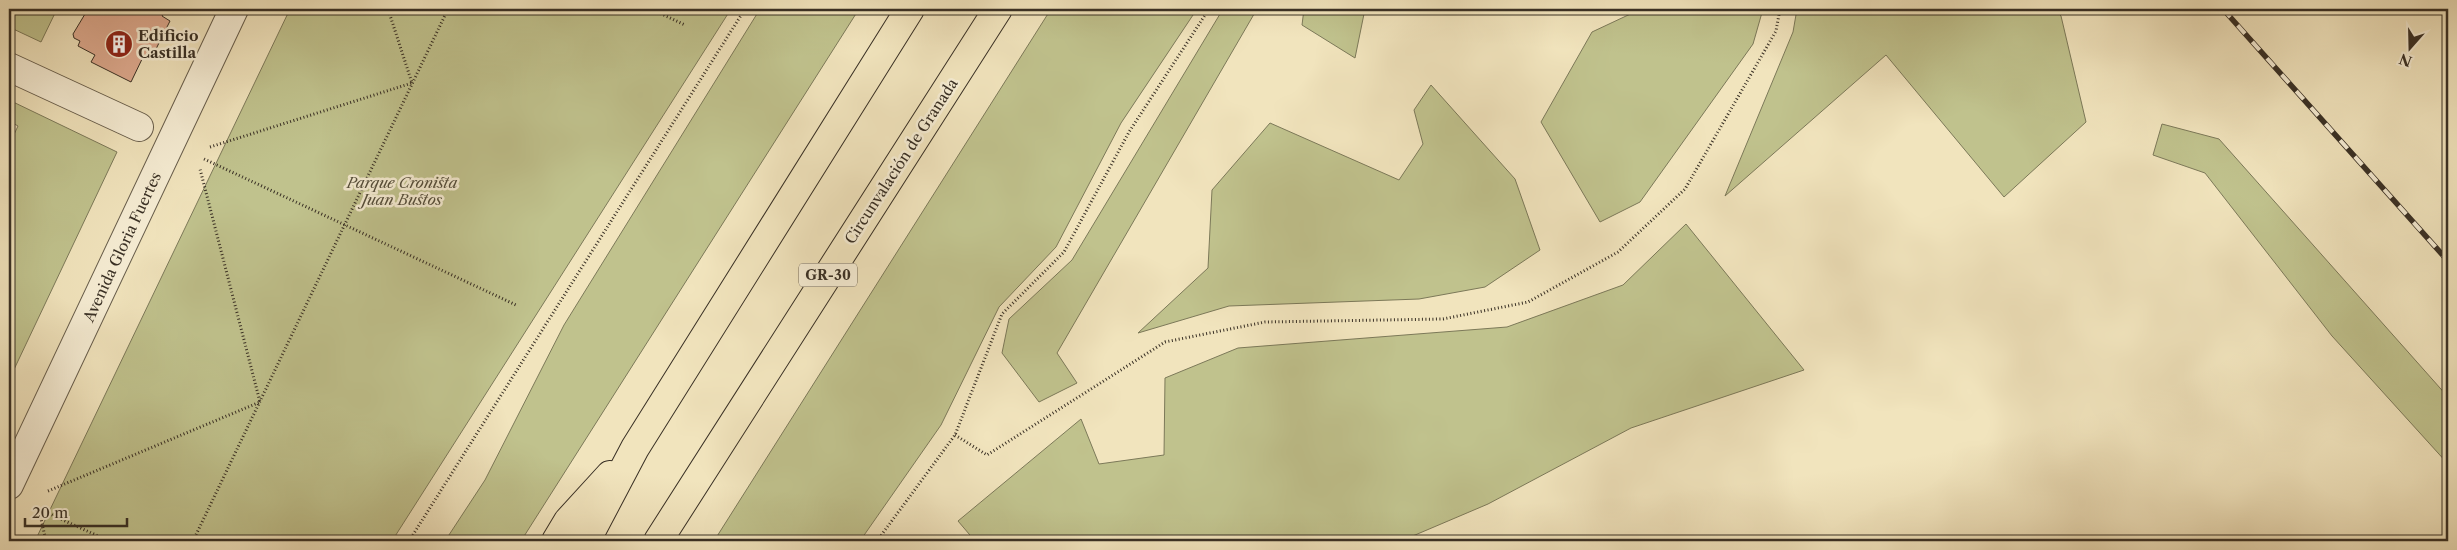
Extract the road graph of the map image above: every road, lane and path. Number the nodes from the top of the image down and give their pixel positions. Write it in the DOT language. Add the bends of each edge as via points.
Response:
graph roads {
  1 [pos="234,9"];
  2 [pos="388,9"];
  3 [pos="448,9"];
  4 [pos="651,9"];
  5 [pos="745,9"];
  6 [pos="910,9"];
  7 [pos="998,9"];
  8 [pos="1209,9"];
  9 [pos="1780,9"];
  10 [pos="685,25"];
  11 [pos="9,67"];
  12 [pos="412,83"];
  13 [pos="139,128"];
  14 [pos="210,147"];
  15 [pos="204,159"];
  16 [pos="200,169"];
  17 [pos="344,225"];
  18 [pos="516,305"];
  19 [pos="260,402"];
  20 [pos="955,435"];
  21 [pos="635,448"];
  22 [pos="9,485"];
  23 [pos="48,491"];
  24 [pos="46,541"];
  25 [pos="109,541"];
  26 [pos="193,541"];
  27 [pos="409,541"];
  28 [pos="556,541"];
  29 [pos="586,541"];
  30 [pos="658,541"];
  31 [pos="877,541"];
  1 -- 22 [label="street, Avenida Gloria Fuertes"];
  2 -- 12 [label="path"];
  3 -- 12 [label="path"];
  4 -- 10 [label="path"];
  5 -- 27 [label="path"];
  6 -- 21 [label="highway"];
  7 -- 30 [label="highway, Circunvalación de Granada / GR-30"];
  8 -- 20 [label="path" via="1129,132 1064,252 1002,314"];
  9 -- 20 [label="path" via="1776,31 1685,189 1618,252 1528,302 1443,319 1265,322 1165,342 987,454"];
  11 -- 13 [label="street"];
  12 -- 14 [label="path"];
  12 -- 17 [label="path"];
  15 -- 17 [label="path"];
  16 -- 19 [label="path"];
  17 -- 18 [label="path"];
  17 -- 19 [label="path"];
  19 -- 23 [label="path"];
  19 -- 26 [label="path"];
  20 -- 31 [label="path"];
  21 -- 28 [label="highway" via="568,521"];
  21 -- 29 [label="highway"];
  24 -- 25 [label="path" via="39,509"];
}
